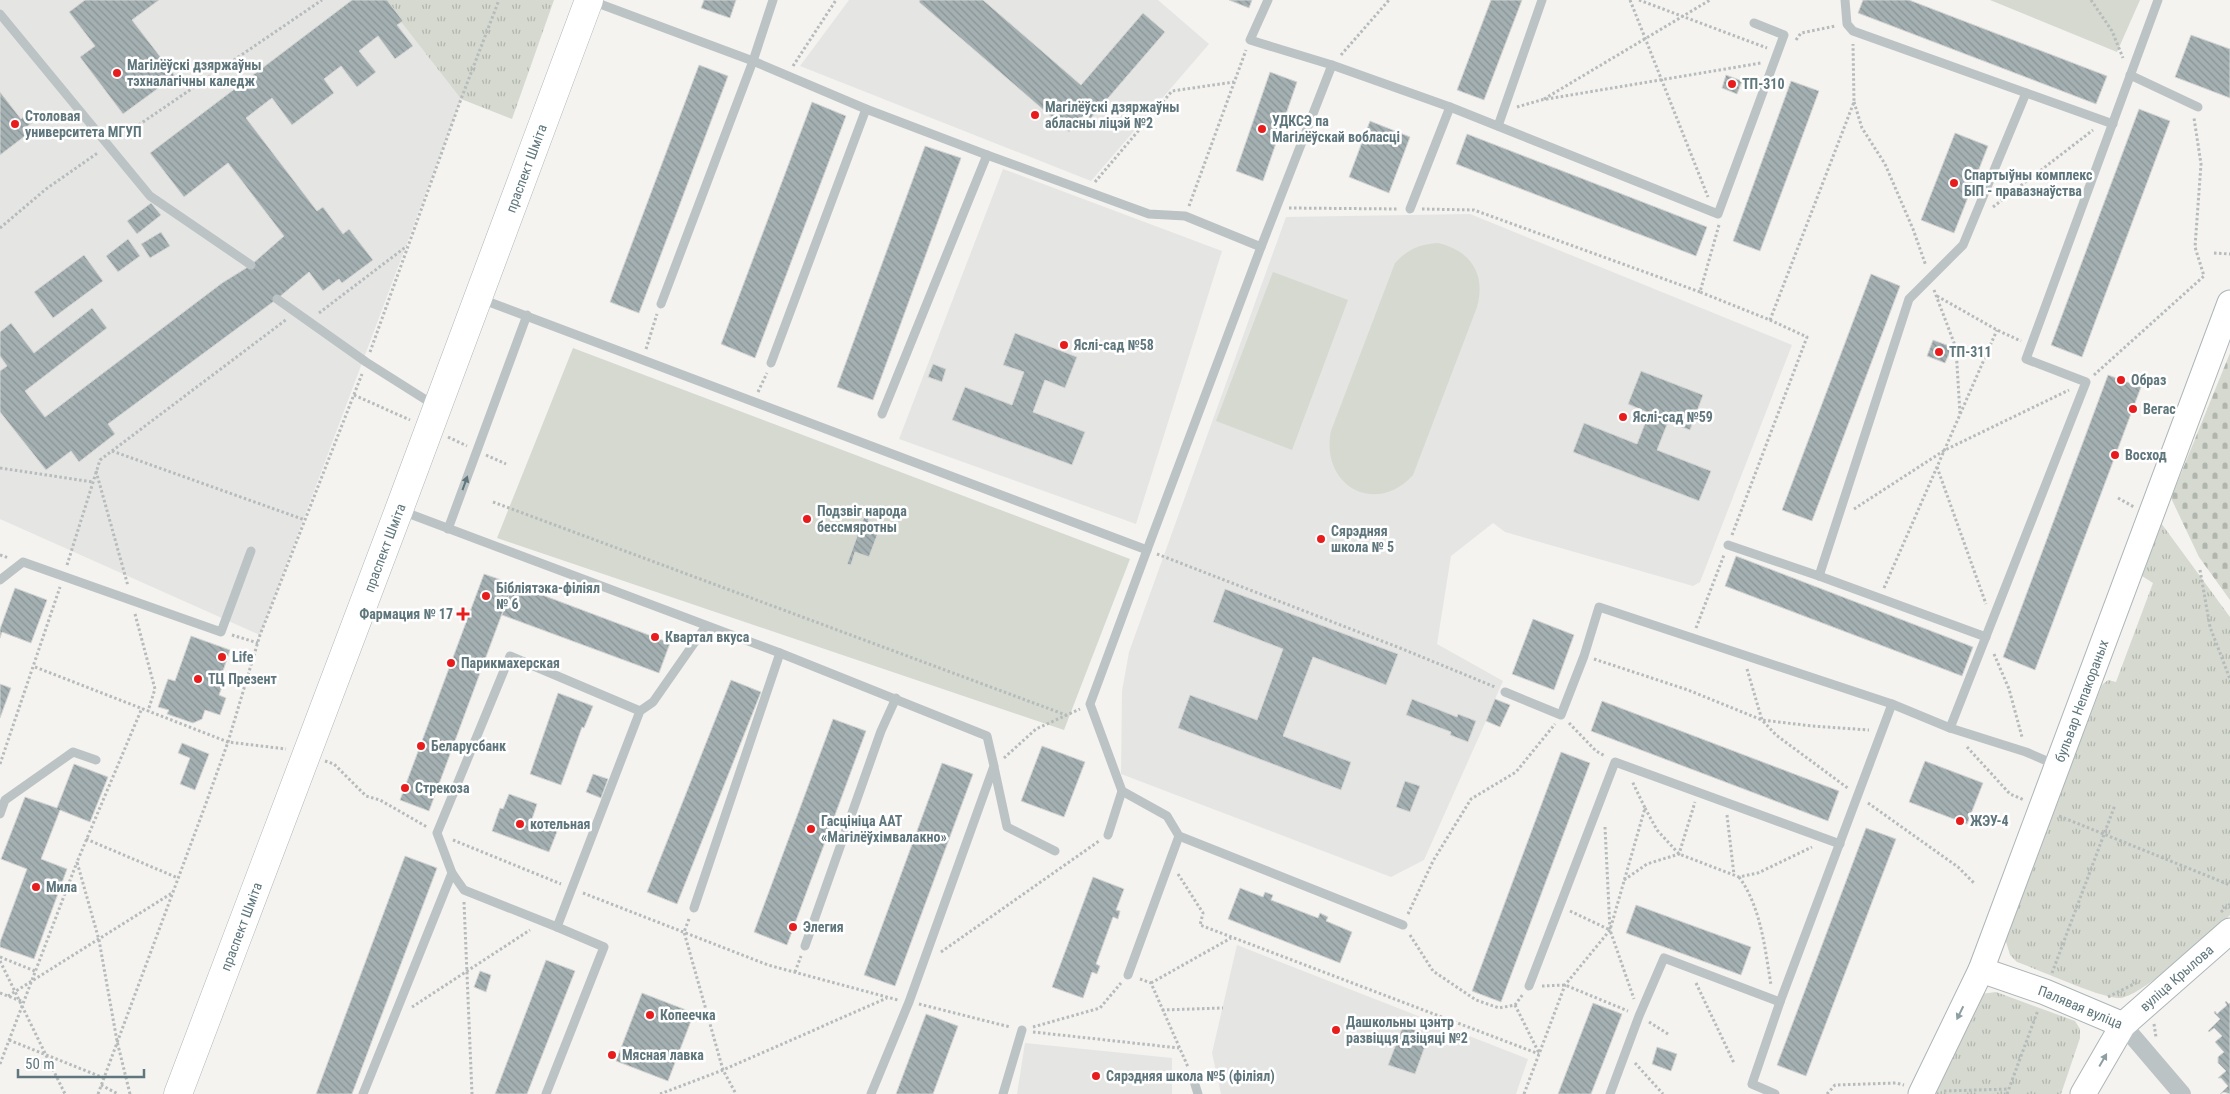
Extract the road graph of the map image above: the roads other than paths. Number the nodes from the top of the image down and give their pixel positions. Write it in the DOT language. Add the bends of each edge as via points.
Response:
graph roads {
  1 [pos="589,0"];
  2 [pos="773,0"];
  3 [pos="1268,0"];
  4 [pos="1542,0"];
  5 [pos="1845,0"];
  6 [pos="2158,0"];
  7 [pos="0,14"];
  8 [pos="1754,23"];
  9 [pos="753,61"];
  10 [pos="1332,64"];
  11 [pos="2130,75"];
  12 [pos="2026,93"];
  13 [pos="2195,106"];
  14 [pos="1450,107"];
  15 [pos="866,109"];
  16 [pos="2109,122"];
  17 [pos="1498,126"];
  18 [pos="987,156"];
  19 [pos="1410,209"];
  20 [pos="1261,247"];
  21 [pos="251,264"];
  22 [pos="478,298"];
  23 [pos="277,299"];
  24 [pos="2230,303"];
  25 [pos="660,304"];
  26 [pos="527,315"];
  27 [pos="772,363"];
  28 [pos="437,406"];
  29 [pos="882,414"];
  30 [pos="399,510"];
  31 [pos="448,529"];
  32 [pos="1728,545"];
  33 [pos="1147,550"];
  34 [pos="251,551"];
  35 [pos="1819,576"];
  36 [pos="0,580"];
  37 [pos="706,626"];
  38 [pos="1986,637"];
  39 [pos="780,653"];
  40 [pos="1505,692"];
  41 [pos="896,698"];
  42 [pos="1892,704"];
  43 [pos="640,711"];
  44 [pos="1950,728"];
  45 [pos="96,760"];
  46 [pos="2057,765"];
  47 [pos="994,766"];
  48 [pos="1122,791"];
  49 [pos="2,799"];
  50 [pos="0,814"];
  51 [pos="1108,835"];
  52 [pos="1179,836"];
  53 [pos="1840,844"];
  54 [pos="1054,851"];
  55 [pos="452,873"];
  56 [pos="694,908"];
  57 [pos="2223,924"];
  58 [pos="1403,925"];
  59 [pos="557,927"];
  60 [pos="805,946"];
  61 [pos="1981,970"];
  62 [pos="1128,975"];
  63 [pos="1529,986"];
  64 [pos="1777,1001"];
  65 [pos="2123,1025"];
  66 [pos="1022,1030"];
  67 [pos="1193,1078"];
  68 [pos="178,1094"];
  69 [pos="363,1094"];
  70 [pos="546,1094"];
  71 [pos="871,1094"];
  72 [pos="1003,1094"];
  73 [pos="1198,1094"];
  74 [pos="1610,1094"];
  75 [pos="1775,1094"];
  76 [pos="1921,1094"];
  77 [pos="2083,1094"];
  78 [pos="2182,1094"];
  1 -- 9 [label="lane"];
  1 -- 22 [label="main road, праспект Шміта"];
  2 -- 9 [label="lane"];
  3 -- 10 [label="lane" via="1250,40"];
  4 -- 17 [label="lane"];
  5 -- 12 [label="lane" via="1847,24 1853,31"];
  6 -- 11 [label="lane"];
  7 -- 21 [label="lane" via="150,196"];
  8 -- 17 [label="lane" via="1784,35 1720,217"];
  9 -- 15 [label="lane"];
  9 -- 25 [label="lane"];
  10 -- 14 [label="lane"];
  10 -- 20 [label="lane"];
  11 -- 13 [label="lane"];
  11 -- 16 [label="lane"];
  12 -- 16 [label="lane"];
  12 -- 35 [label="lane" via="1963,245 1909,299"];
  14 -- 17 [label="lane"];
  14 -- 19 [label="lane"];
  15 -- 18 [label="lane"];
  15 -- 27 [label="lane"];
  16 -- 38 [label="lane" via="2026,359 2086,382"];
  18 -- 20 [label="lane" via="1149,214 1185,216"];
  18 -- 29 [label="lane"];
  20 -- 33 [label="lane"];
  22 -- 26 [label="lane"];
  22 -- 28 [label="main road, праспект Шміта"];
  23 -- 28 [label="lane" via="366,362"];
  24 -- 46 [label="main road, бульвар Непакораных"];
  31 -- 26 [label="lane, one-way"];
  26 -- 33 [label="lane"];
  28 -- 30 [label="main road, праспект Шміта"];
  30 -- 31 [label="lane"];
  30 -- 68 [label="main road, праспект Шміта"];
  31 -- 37 [label="lane"];
  32 -- 35 [label="lane"];
  33 -- 48 [label="lane" via="1090,704"];
  34 -- 36 [label="lane" via="222,632 23,562"];
  35 -- 38 [label="lane"];
  37 -- 39 [label="lane"];
  37 -- 43 [label="lane" via="652,702"];
  38 -- 44 [label="lane"];
  39 -- 41 [label="lane"];
  39 -- 56 [label="lane"];
  40 -- 42 [label="lane" via="1561,716 1599,607"];
  41 -- 47 [label="lane" via="987,736"];
  41 -- 60 [label="lane" via="881,731"];
  42 -- 44 [label="lane"];
  42 -- 53 [label="lane"];
  43 -- 55 [label="lane" via="510,656 437,833"];
  43 -- 59 [label="lane"];
  44 -- 46 [label="lane"];
  45 -- 49 [label="lane" via="73,752"];
  46 -- 61 [label="main road, бульвар Непакораных"];
  47 -- 54 [label="lane" via="1007,827"];
  47 -- 71 [label="lane" via="909,1002"];
  48 -- 51 [label="lane"];
  48 -- 52 [label="lane" via="1166,816"];
  49 -- 50 [label="lane"];
  52 -- 58 [label="lane"];
  52 -- 62 [label="lane"];
  53 -- 63 [label="lane" via="1620,763 1603,794"];
  53 -- 64 [label="lane"];
  55 -- 59 [label="lane" via="464,890"];
  55 -- 69 [label="lane"];
  57 -- 65 [label="main road, вуліца Крылова"];
  59 -- 70 [label="lane" via="604,948"];
  61 -- 65 [label="main road, Палявая вуліца" via="2045,992"];
  61 -- 76 [label="main road, бульвар Непакораных, one-way"];
  64 -- 74 [label="lane" via="1664,958"];
  64 -- 75 [label="lane" via="1752,1084"];
  77 -- 65 [label="main road, вуліца Крылова, one-way"];
  65 -- 78 [label="street, Палявая вуліца"];
  66 -- 72 [label="lane"];
  67 -- 73 [label="lane"];
}
